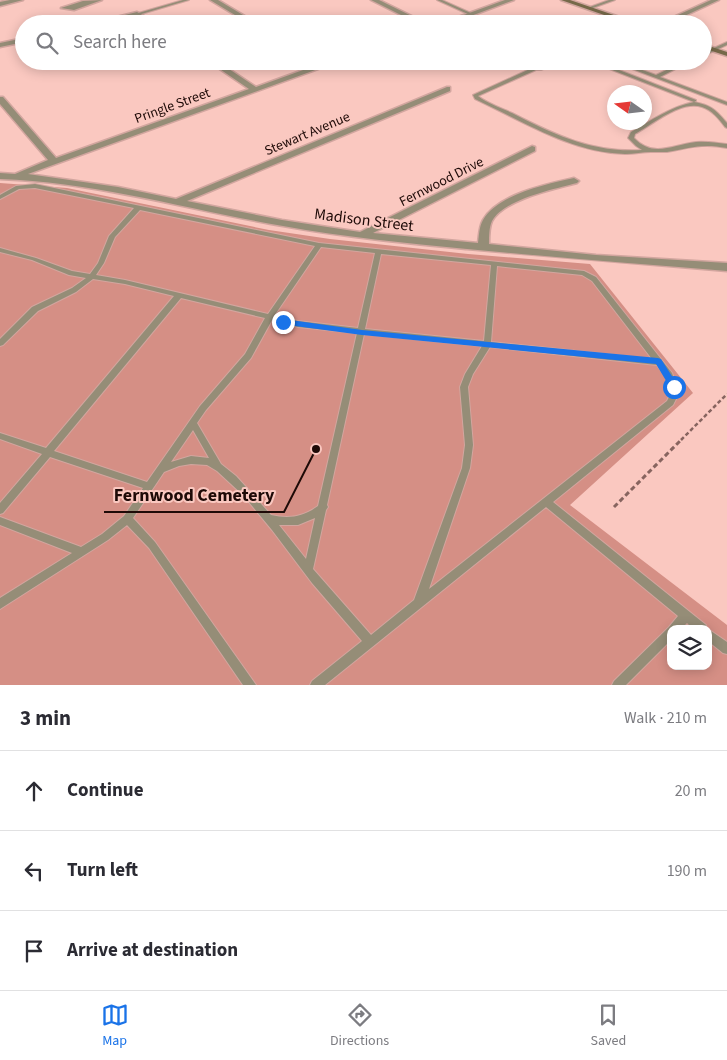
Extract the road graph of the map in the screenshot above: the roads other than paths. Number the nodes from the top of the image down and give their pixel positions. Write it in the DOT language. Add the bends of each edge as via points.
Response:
graph roads {
  1 [pos="20,0"];
  2 [pos="99,0"];
  3 [pos="187,0"];
  4 [pos="374,0"];
  5 [pos="439,0"];
  6 [pos="511,0"];
  7 [pos="564,0"];
  8 [pos="613,0"];
  9 [pos="716,0"];
  10 [pos="214,1"];
  11 [pos="83,3"];
  12 [pos="0,4"];
  13 [pos="589,8"];
  14 [pos="134,14"];
  15 [pos="472,14"];
  16 [pos="130,15"];
  17 [pos="239,15"];
  18 [pos="406,15"];
  19 [pos="469,15"];
  20 [pos="610,15"];
  21 [pos="681,15"];
  22 [pos="15,42"];
  23 [pos="727,43"];
  24 [pos="0,45"];
  25 [pos="714,50"];
  26 [pos="727,54"];
  27 [pos="226,70"];
  28 [pos="307,70"];
  29 [pos="532,70"];
  30 [pos="615,70"];
  31 [pos="635,70"];
  32 [pos="672,70"];
  33 [pos="656,78"];
  34 [pos="447,89"];
  35 [pos="256,90"];
  36 [pos="699,102"];
  37 [pos="1,103"];
  38 [pos="727,104"];
  39 [pos="727,126"];
  40 [pos="727,146"];
  41 [pos="532,149"];
  42 [pos="647,151"];
  43 [pos="54,161"];
  44 [pos="17,175"];
  45 [pos="0,176"];
  46 [pos="574,181"];
  47 [pos="0,197"];
  48 [pos="176,202"];
  49 [pos="139,207"];
  50 [pos="361,236"];
  51 [pos="320,245"];
  52 [pos="483,248"];
  53 [pos="0,250"];
  54 [pos="378,252"];
  55 [pos="494,264"];
  56 [pos="727,267"];
  57 [pos="92,276"];
  58 [pos="179,295"];
  59 [pos="269,318"];
  60 [pos="362,332"];
  61 [pos="0,343"];
  62 [pos="487,345"];
  63 [pos="658,362"];
  64 [pos="193,423"];
  65 [pos="0,436"];
  66 [pos="48,453"];
  67 [pos="217,465"];
  68 [pos="162,469"];
  69 [pos="150,487"];
  70 [pos="546,502"];
  71 [pos="323,507"];
  72 [pos="0,510"];
  73 [pos="127,519"];
  74 [pos="269,519"];
  75 [pos="0,521"];
  76 [pos="82,552"];
  77 [pos="308,570"];
  78 [pos="418,603"];
  79 [pos="0,604"];
  80 [pos="686,616"];
  81 [pos="678,625"];
  82 [pos="697,625"];
  83 [pos="667,636"];
  84 [pos="712,637"];
  85 [pos="370,642"];
  86 [pos="727,648"];
  87 [pos="250,685"];
  88 [pos="316,685"];
  89 [pos="618,685"];
  1 -- 12 [label="street"];
  2 -- 11 [label="street"];
  3 -- 14 [label="lane"];
  4 -- 18 [label="street"];
  5 -- 15 [label="lane"];
  6 -- 15 [label="street"];
  7 -- 13 [label="street"];
  8 -- 13 [label="lane"];
  9 -- 21 [label="street"];
  10 -- 17 [label="street"];
  13 -- 20 [label="street"];
  14 -- 16 [label="street"];
  15 -- 19 [label="street"];
  22 -- 24 [label="street"];
  23 -- 25 [label="lane"];
  25 -- 26 [label="street"];
  27 -- 35 [label="street"];
  28 -- 35 [label="street, Pringle Street"];
  29 -- 42 [label="lane" via="475,96 583,147 610,153"];
  30 -- 36 [label="lane"];
  31 -- 33 [label="lane"];
  32 -- 33 [label="lane"];
  33 -- 38 [label="lane"];
  34 -- 48 [label="street, Stewart Avenue"];
  35 -- 43 [label="street, Pringle Street"];
  36 -- 39 [label="lane" via="712,107"];
  36 -- 42 [label="lane" via="688,103 633,133 631,138"];
  37 -- 43 [label="street"];
  40 -- 42 [label="lane" via="696,144"];
  41 -- 50 [label="street, Fernwood Drive"];
  43 -- 44 [label="street, Pringle Street"];
  44 -- 45 [label="street, Madison Street"];
  44 -- 48 [label="street, Madison Street"];
  46 -- 52 [label="street" via="536,189 494,213 486,226"];
  47 -- 49 [label="lane" via="18,187 35,186"];
  48 -- 50 [label="street, Madison Street"];
  49 -- 51 [label="lane"];
  49 -- 57 [label="lane" via="112,236"];
  50 -- 52 [label="street, Madison Street"];
  51 -- 54 [label="lane"];
  51 -- 59 [label="lane"];
  52 -- 56 [label="street, Madison Street"];
  53 -- 57 [label="lane" via="71,273"];
  54 -- 55 [label="lane"];
  54 -- 60 [label="lane"];
  55 -- 62 [label="lane"];
  55 -- 63 [label="lane" via="590,276"];
  57 -- 58 [label="lane"];
  57 -- 61 [label="lane" via="74,290 35,309"];
  58 -- 59 [label="lane"];
  58 -- 66 [label="lane"];
  59 -- 60 [label="lane"];
  59 -- 64 [label="lane" via="248,356"];
  60 -- 62 [label="lane"];
  60 -- 71 [label="lane"];
  62 -- 63 [label="lane"];
  62 -- 78 [label="lane" via="464,388 469,445 466,468"];
  63 -- 70 [label="lane" via="674,387 674,397"];
  64 -- 67 [label="lane"];
  64 -- 68 [label="lane"];
  65 -- 66 [label="lane"];
  66 -- 69 [label="lane"];
  66 -- 72 [label="lane"];
  67 -- 68 [label="lane" via="199,459"];
  67 -- 74 [label="lane"];
  68 -- 69 [label="lane"];
  69 -- 73 [label="lane"];
  70 -- 78 [label="lane"];
  70 -- 80 [label="lane"];
  71 -- 74 [label="lane" via="296,522"];
  71 -- 77 [label="lane"];
  73 -- 76 [label="lane"];
  73 -- 87 [label="lane" via="152,545"];
  74 -- 77 [label="lane"];
  75 -- 76 [label="lane"];
  76 -- 79 [label="lane"];
  77 -- 85 [label="lane"];
  78 -- 85 [label="lane"];
  80 -- 81 [label="lane"];
  80 -- 82 [label="lane"];
  83 -- 89 [label="lane"];
  84 -- 86 [label="lane"];
  85 -- 88 [label="lane"];
}
